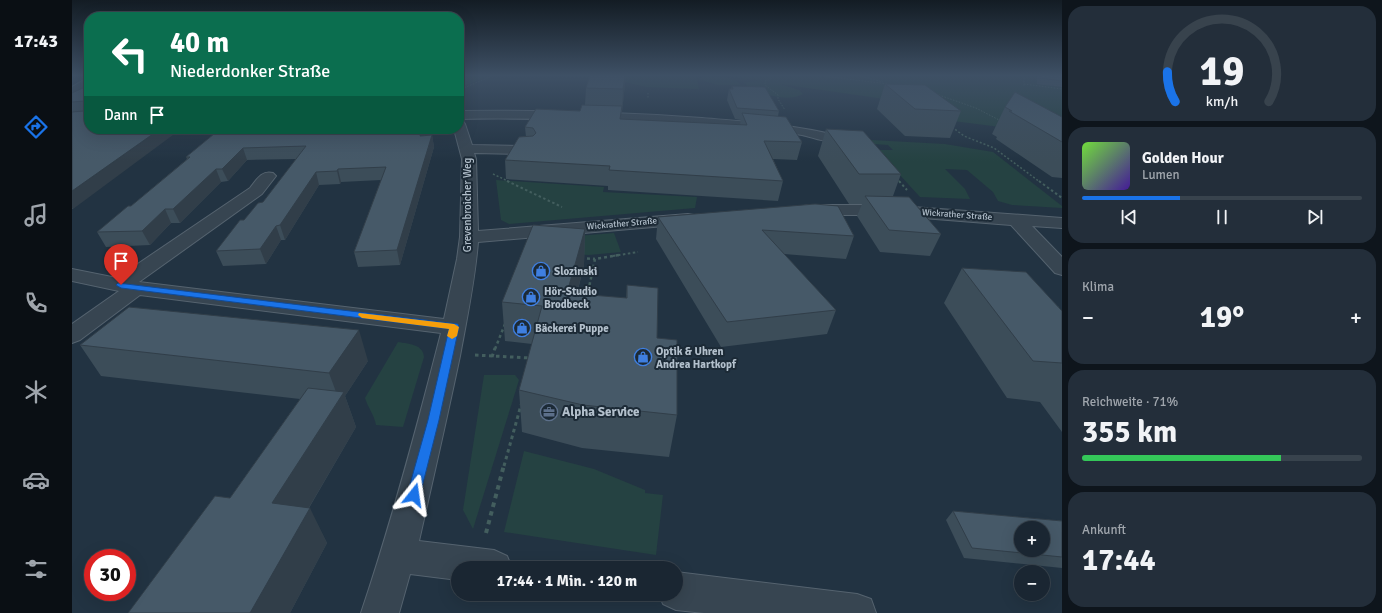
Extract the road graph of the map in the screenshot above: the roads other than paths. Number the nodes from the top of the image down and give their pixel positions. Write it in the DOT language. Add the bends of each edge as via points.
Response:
graph roads {
  1 [pos="464,114"];
  2 [pos="462,134"];
  3 [pos="830,138"];
  4 [pos="467,149"];
  5 [pos="528,150"];
  6 [pos="268,176"];
  7 [pos="794,211"];
  8 [pos="700,218"];
  9 [pos="1016,219"];
  10 [pos="1062,223"];
  11 [pos="469,237"];
  12 [pos="1062,269"];
  13 [pos="72,275"];
  14 [pos="128,287"];
  15 [pos="72,335"];
  16 [pos="451,340"];
  17 [pos="398,556"];
  18 [pos="451,563"];
  19 [pos="683,592"];
  20 [pos="380,613"];
  21 [pos="856,613"];
  1 -- 3 [label="street" via="517,109 648,117 797,130"];
  2 -- 4 [label="street, Grevenbroicher Weg"];
  4 -- 5 [label="street"];
  4 -- 11 [label="street, Grevenbroicher Weg"];
  6 -- 14 [label="street" via="256,191"];
  7 -- 9 [label="street, Wickrather Straße" via="885,210"];
  8 -- 11 [label="street, Wickrather Straße"];
  9 -- 10 [label="street, Wickrather Straße"];
  9 -- 12 [label="street"];
  11 -- 16 [label="street, Grevenbroicher Weg"];
  13 -- 14 [label="street"];
  14 -- 15 [label="street"];
  14 -- 16 [label="street"];
  16 -- 17 [label="street, Grevenbroicher Weg"];
  17 -- 18 [label="street"];
  17 -- 20 [label="street, Grevenbroicher Weg"];
  19 -- 21 [label="street"];
}
